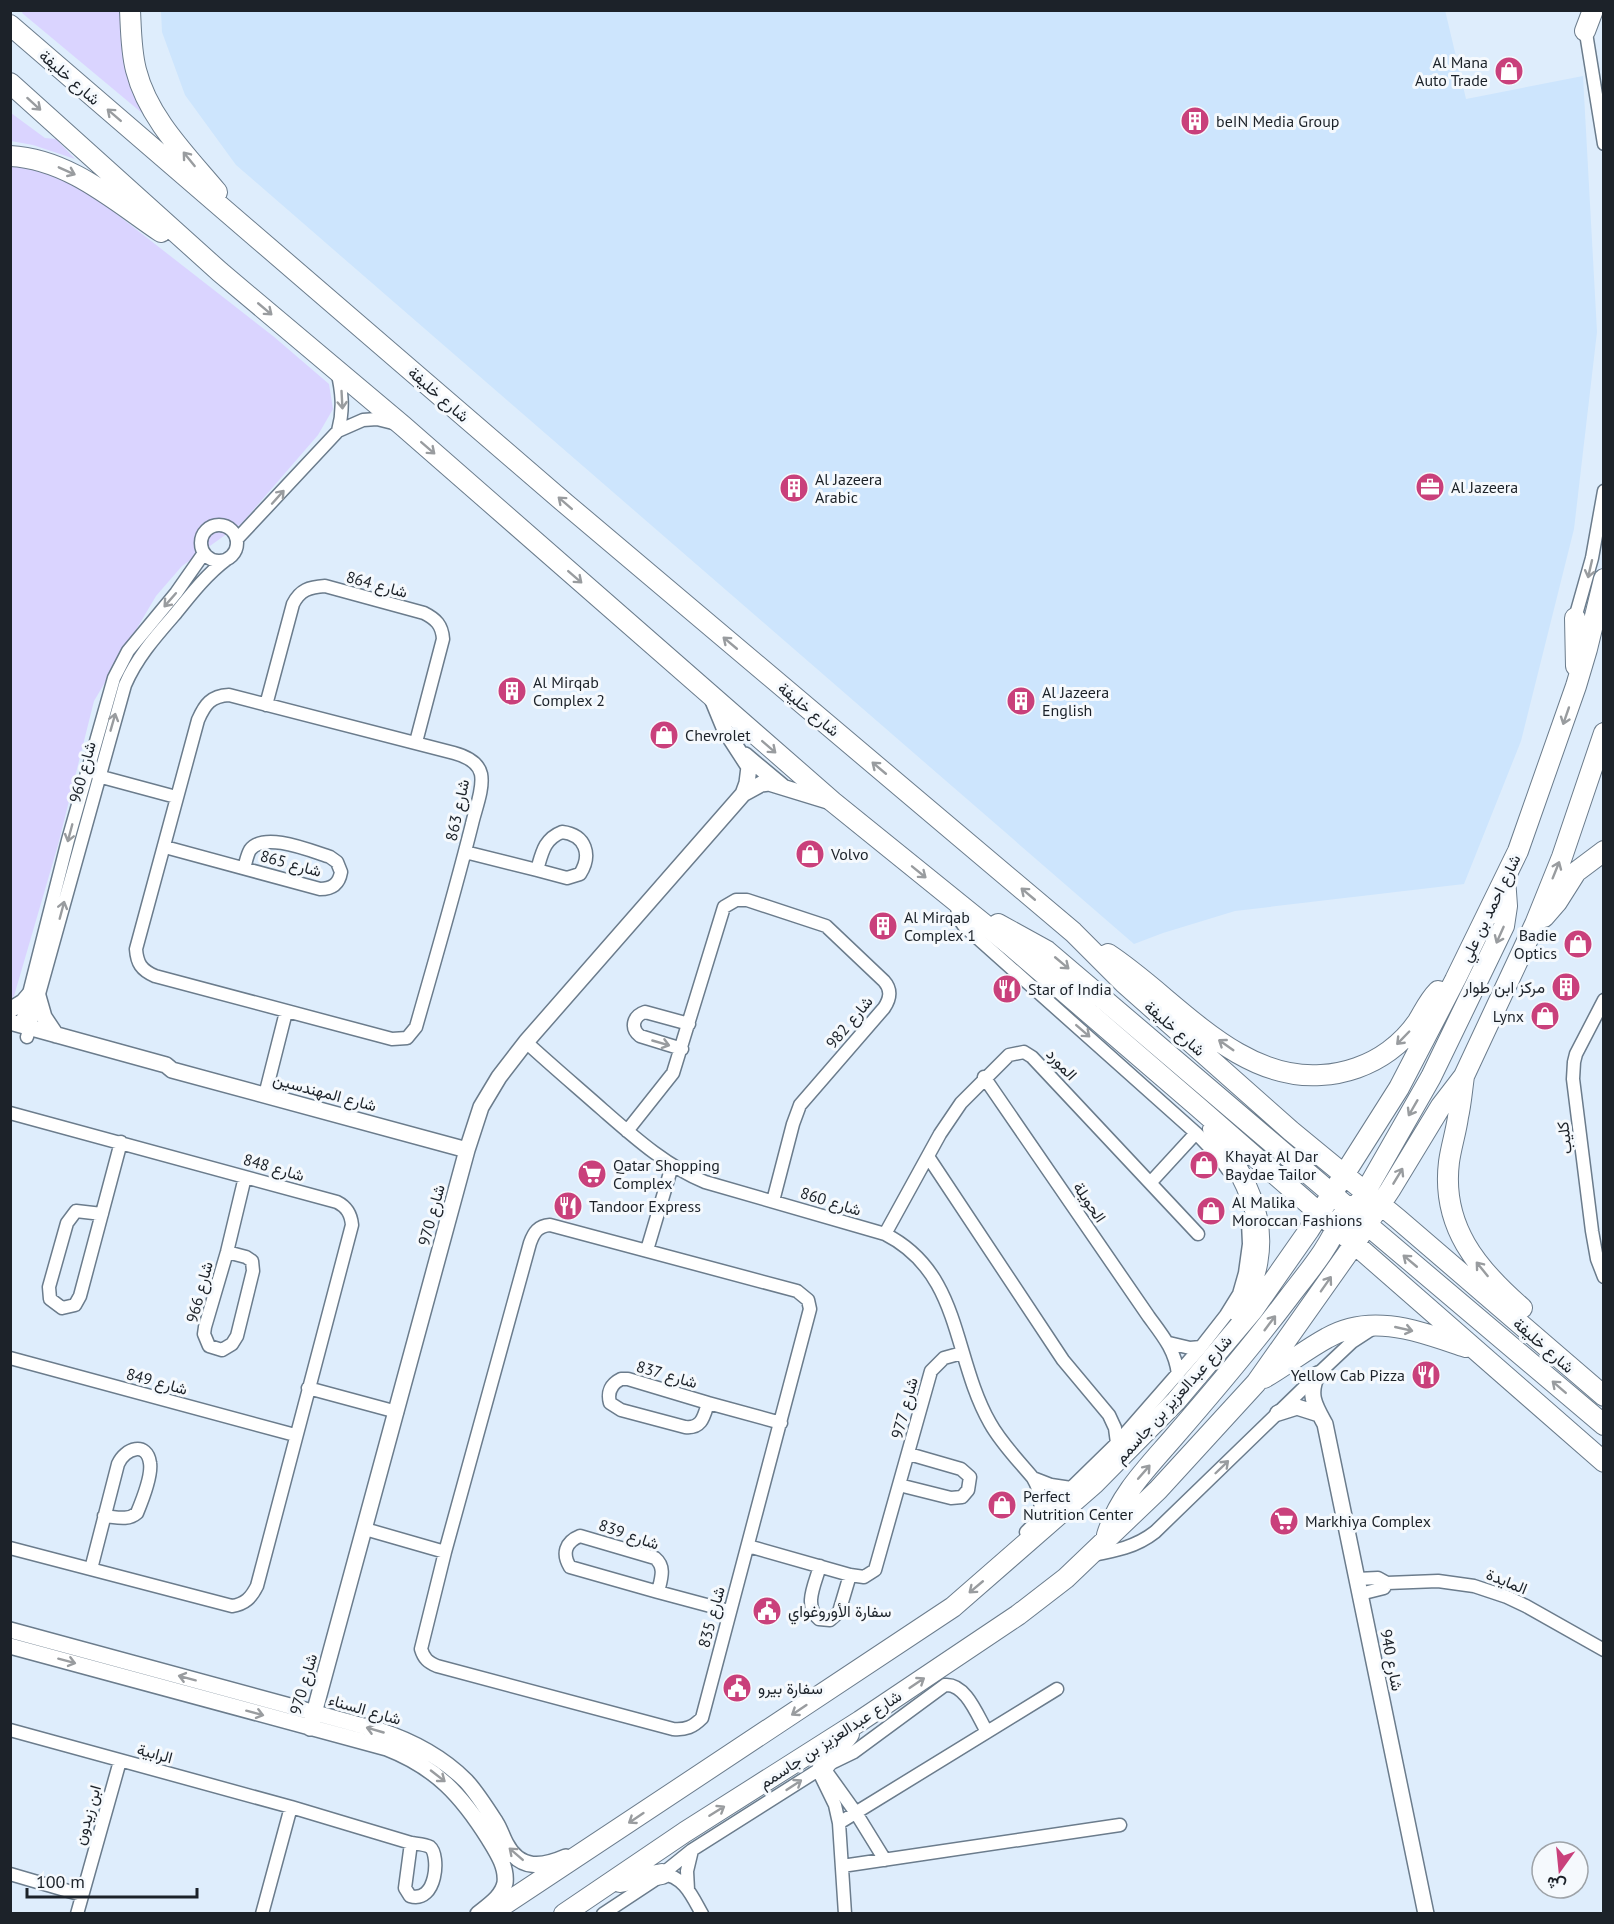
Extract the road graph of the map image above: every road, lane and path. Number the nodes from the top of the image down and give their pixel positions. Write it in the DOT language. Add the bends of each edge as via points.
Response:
graph roads {
  1 [pos="130,10"];
  2 [pos="1583,10"];
  3 [pos="1593,10"];
  4 [pos="10,25"];
  5 [pos="1586,32"];
  6 [pos="10,83"];
  7 [pos="1604,144"];
  8 [pos="10,156"];
  9 [pos="254,236"];
  10 [pos="220,272"];
  11 [pos="336,369"];
  12 [pos="404,426"];
  13 [pos="338,431"];
  14 [pos="1604,491"];
  15 [pos="237,539"];
  16 [pos="204,553"];
  17 [pos="227,559"];
  18 [pos="1604,579"];
  19 [pos="1575,618"];
  20 [pos="1576,686"];
  21 [pos="711,696"];
  22 [pos="266,705"];
  23 [pos="1604,733"];
  24 [pos="416,742"];
  25 [pos="741,752"];
  26 [pos="98,776"];
  27 [pos="782,786"];
  28 [pos="743,794"];
  29 [pos="176,797"];
  30 [pos="833,802"];
  31 [pos="165,847"];
  32 [pos="1604,851"];
  33 [pos="465,852"];
  34 [pos="244,868"];
  35 [pos="537,870"];
  36 [pos="1505,877"];
  37 [pos="957,902"];
  38 [pos="1534,924"];
  39 [pos="1072,932"];
  40 [pos="1455,980"];
  41 [pos="34,996"];
  42 [pos="1604,1000"];
  43 [pos="10,1010"];
  44 [pos="286,1012"];
  45 [pos="689,1024"];
  46 [pos="20,1028"];
  47 [pos="56,1035"];
  48 [pos="526,1042"];
  49 [pos="682,1049"];
  50 [pos="172,1070"];
  51 [pos="1464,1076"];
  52 [pos="984,1077"];
  53 [pos="265,1095"];
  54 [pos="1198,1107"];
  55 [pos="10,1113"];
  56 [pos="627,1131"];
  57 [pos="1196,1133"];
  58 [pos="122,1142"];
  59 [pos="467,1150"];
  60 [pos="929,1158"];
  61 [pos="672,1166"];
  62 [pos="245,1176"];
  63 [pos="1344,1176"];
  64 [pos="1151,1182"];
  65 [pos="773,1201"];
  66 [pos="1353,1209"];
  67 [pos="1320,1213"];
  68 [pos="102,1214"];
  69 [pos="885,1234"];
  70 [pos="1198,1234"];
  71 [pos="1355,1243"];
  72 [pos="648,1250"];
  73 [pos="227,1252"];
  74 [pos="1604,1277"];
  75 [pos="1379,1324"];
  76 [pos="1169,1344"];
  77 [pos="1474,1350"];
  78 [pos="1207,1352"];
  79 [pos="962,1353"];
  80 [pos="10,1358"];
  81 [pos="1178,1374"];
  82 [pos="1318,1374"];
  83 [pos="1604,1378"];
  84 [pos="1256,1383"];
  85 [pos="308,1388"];
  86 [pos="1604,1396"];
  87 [pos="708,1403"];
  88 [pos="397,1412"];
  89 [pos="1278,1413"];
  90 [pos="1319,1414"];
  91 [pos="1109,1415"];
  92 [pos="1136,1422"];
  93 [pos="781,1423"];
  94 [pos="1604,1425"];
  95 [pos="295,1435"];
  96 [pos="1117,1443"];
  97 [pos="909,1454"];
  98 [pos="1604,1462"];
  99 [pos="1033,1478"];
  100 [pos="899,1485"];
  101 [pos="1071,1488"];
  102 [pos="104,1516"];
  103 [pos="1039,1519"];
  104 [pos="365,1529"];
  105 [pos="1105,1540"];
  106 [pos="748,1546"];
  107 [pos="10,1548"];
  108 [pos="445,1552"];
  109 [pos="1090,1555"];
  110 [pos="1002,1565"];
  111 [pos="819,1566"];
  112 [pos="91,1569"];
  113 [pos="850,1575"];
  114 [pos="1358,1586"];
  115 [pos="658,1592"];
  116 [pos="729,1611"];
  117 [pos="10,1630"];
  118 [pos="10,1646"];
  119 [pos="1604,1650"];
  120 [pos="1057,1689"];
  121 [pos="312,1720"];
  122 [pos="860,1721"];
  123 [pos="10,1730"];
  124 [pos="987,1732"];
  125 [pos="120,1761"];
  126 [pos="820,1768"];
  127 [pos="291,1806"];
  128 [pos="856,1813"];
  129 [pos="839,1823"];
  130 [pos="1120,1825"];
  131 [pos="491,1829"];
  132 [pos="411,1843"];
  133 [pos="589,1850"];
  134 [pos="692,1850"];
  135 [pos="885,1860"];
  136 [pos="842,1866"];
  137 [pos="10,1874"];
  138 [pos="662,1874"];
  139 [pos="606,1886"];
  140 [pos="688,1890"];
  141 [pos="82,1895"];
  142 [pos="77,1914"];
  143 [pos="262,1914"];
  144 [pos="478,1914"];
  145 [pos="490,1914"];
  146 [pos="564,1914"];
  147 [pos="603,1914"];
  148 [pos="702,1914"];
  149 [pos="844,1914"];
  150 [pos="1426,1914"];
  9 -- 1 [label="main road, one-way" via="156,116 136,70"];
  2 -- 5 [label="street"];
  3 -- 5 [label="main road"];
  9 -- 4 [label="main road, شارع خليفة, one-way"];
  5 -- 7 [label="street"];
  6 -- 10 [label="main road, شارع خليفة, one-way"];
  8 -- 10 [label="main road, one-way" via="51,164 79,176"];
  39 -- 9 [label="main road, شارع خليفة, one-way"];
  10 -- 11 [label="main road, شارع خليفة, one-way"];
  11 -- 12 [label="main road, شارع خليفة"];
  11 -- 13 [label="street, one-way" via="342,393"];
  12 -- 13 [label="street" via="377,419 363,420"];
  12 -- 21 [label="main road, شارع خليفة, one-way"];
  15 -- 13 [label="street, one-way"];
  14 -- 19 [label="street, one-way" via="1588,578"];
  15 -- 16 [label="street" via="230,528 213,526 202,537"];
  15 -- 17 [label="street" via="236,551"];
  16 -- 17 [label="street" via="214,560"];
  16 -- 41 [label="street, شارع 960, one-way" via="128,651 114,678 68,840"];
  26 -- 17 [label="street, شارع 960, one-way" via="121,695 138,658 206,577"];
  18 -- 20 [label="main road, شارع احمد بن علي"];
  19 -- 20 [label="main road"];
  20 -- 36 [label="main road, شارع احمد بن علي, one-way" via="1535,808"];
  21 -- 25 [label="street" via="725,730"];
  21 -- 30 [label="main road, شارع خليفة, one-way"];
  22 -- 24 [label="street, شارع 863"];
  22 -- 24 [label="street, شارع 864" via="293,604 304,589 325,586 424,613 440,624 443,639"];
  22 -- 29 [label="street, شارع 863" via="229,695 207,703 198,720"];
  38 -- 23 [label="main road, one-way" via="1562,857"];
  24 -- 33 [label="street, شارع 863" via="465,756 481,773"];
  25 -- 27 [label="street"];
  25 -- 28 [label="street" via="749,767"];
  26 -- 29 [label="street"];
  41 -- 26 [label="street, شارع 960, one-way"];
  27 -- 28 [label="street" via="761,784"];
  27 -- 30 [label="street"];
  28 -- 48 [label="street, شارع 970"];
  29 -- 31 [label="street, شارع 863"];
  30 -- 37 [label="main road, شارع خليفة, one-way"];
  31 -- 34 [label="street, شارع 865"];
  31 -- 44 [label="street, شارع 863" via="136,949 140,966 155,976"];
  32 -- 38 [label="main road" via="1581,867 1552,909"];
  33 -- 35 [label="street"];
  33 -- 44 [label="street, شارع 863" via="412,1034 392,1039"];
  34 -- 34 [label="street, شارع 865" via="320,889 337,884 341,872 330,857 275,841 251,848"];
  35 -- 35 [label="street" via="567,878 580,874 586,862 583,842 571,833 554,835 543,849"];
  36 -- 40 [label="main road, شارع احمد بن علي"];
  36 -- 66 [label="main road, one-way" via="1504,926 1431,1077"];
  37 -- 54 [label="main road, شارع خليفة"];
  37 -- 57 [label="street, one-way" via="958,917 964,926"];
  37 -- 66 [label="main road, one-way" via="1047,951"];
  38 -- 51 [label="main road"];
  40 -- 39 [label="main road, one-way" via="1434,995 1408,1034 1365,1065 1337,1074 1282,1073 1230,1048 1117,960"];
  39 -- 63 [label="main road, شارع خليفة" via="1117,977"];
  40 -- 63 [label="main road, شارع احمد بن علي" via="1399,1088"];
  41 -- 43 [label="street"];
  41 -- 46 [label="street, شارع 960"];
  41 -- 47 [label="street"];
  42 -- 74 [label="street, كليب" via="1576,1054 1573,1079 1592,1232"];
  44 -- 53 [label="street"];
  45 -- 49 [label="street, شارع 982"];
  45 -- 49 [label="street, one-way" via="645,1012 639,1014 633,1027 640,1036"];
  45 -- 65 [label="street, شارع 982" via="720,915 724,907 736,900 747,900 826,926 887,985 890,996 884,1008 800,1105"];
  46 -- 47 [label="street, شارع المهندسين"];
  46 -- 50 [label="street, شارع المهندسين" via="160,1070"];
  47 -- 50 [label="street, شارع المهندسين" via="166,1065"];
  48 -- 56 [label="street, شارع 860"];
  48 -- 59 [label="street, شارع 970" via="481,1107"];
  49 -- 56 [label="street, شارع 982" via="674,1073"];
  50 -- 53 [label="street, شارع المهندسين"];
  66 -- 51 [label="main road, one-way"];
  83 -- 51 [label="main road, one-way" via="1493,1283 1460,1234 1450,1199 1448,1171"];
  52 -- 60 [label="street, المورد" via="951,1116"];
  52 -- 64 [label="street, المورد" via="1008,1054 1024,1052 1032,1057"];
  52 -- 76 [label="street, الحويلة"];
  53 -- 59 [label="street, شارع المهندسين"];
  54 -- 67 [label="main road, شارع خليفة"];
  54 -- 78 [label="main road" via="1237,1166 1260,1226 1258,1264 1249,1295 1233,1326"];
  55 -- 58 [label="street, شارع 848"];
  56 -- 61 [label="street, شارع 860"];
  57 -- 64 [label="street"];
  57 -- 78 [label="street, شارع عبدالعزيز بن جاسمم" via="1234,1179 1249,1224 1239,1294"];
  58 -- 62 [label="street, شارع 848"];
  58 -- 68 [label="street"];
  59 -- 88 [label="street, شارع 970"];
  60 -- 69 [label="street, المورد"];
  60 -- 91 [label="street" via="1063,1360"];
  61 -- 65 [label="street, شارع 860" via="705,1182"];
  61 -- 72 [label="street"];
  62 -- 73 [label="street, شارع 966"];
  62 -- 85 [label="street, شارع 848" via="337,1202 351,1217"];
  63 -- 66 [label="main road, شارع خليفة"];
  64 -- 70 [label="street, المورد"];
  65 -- 69 [label="street, شارع 860"];
  66 -- 67 [label="main road, شارع خليفة"];
  66 -- 71 [label="main road, شارع خليفة"];
  66 -- 86 [label="main road, شارع خليفة"];
  94 -- 66 [label="main road, one-way"];
  105 -- 66 [label="main road, one-way" via="1131,1486 1247,1352"];
  67 -- 78 [label="main road, شارع عبدالعزيز بن جاسمم" via="1253,1310"];
  68 -- 68 [label="street" via="80,1296 75,1305 62,1308 50,1299 49,1287 67,1223 76,1211"];
  69 -- 79 [label="street, شارع 860" via="912,1251 936,1280"];
  71 -- 77 [label="main road, شارع خليفة"];
  84 -- 71 [label="main road, شارع عبدالعزيز بن جاسمم, one-way"];
  72 -- 93 [label="street, شارع 835" via="797,1291 808,1300 809,1318"];
  72 -- 108 [label="street, شارع 835" via="550,1225 533,1235"];
  73 -- 73 [label="street, شارع 966" via="204,1335 209,1346 222,1350 237,1336 253,1271 252,1261"];
  75 -- 77 [label="main road, one-way" via="1402,1327"];
  75 -- 82 [label="street" via="1352,1342"];
  75 -- 84 [label="main road" via="1346,1329 1327,1338"];
  76 -- 78 [label="street"];
  76 -- 81 [label="street, الحويلة"];
  77 -- 98 [label="main road, شارع خليفة"];
  78 -- 81 [label="street, شارع عبدالعزيز بن جاسمم"];
  78 -- 110 [label="main road, شارع عبدالعزيز بن جاسمم" via="1176,1401 1094,1484"];
  79 -- 97 [label="street, شارع 977" via="944,1358 931,1371"];
  79 -- 99 [label="street, شارع 860" via="990,1424"];
  80 -- 95 [label="street, شارع 849"];
  81 -- 92 [label="street, شارع عبدالعزيز بن جاسمم"];
  82 -- 89 [label="street"];
  82 -- 90 [label="street, شارع 940" via="1312,1393"];
  84 -- 105 [label="main road, شارع عبدالعزيز بن جاسمم" via="1158,1490"];
  85 -- 88 [label="street"];
  85 -- 95 [label="street, شارع 848"];
  87 -- 87 [label="street, شارع 837" via="628,1378 611,1386 608,1397 621,1410 690,1428 702,1420"];
  87 -- 93 [label="street, شارع 837"];
  88 -- 104 [label="street, شارع 970"];
  89 -- 90 [label="street" via="1297,1407"];
  109 -- 89 [label="street, one-way" via="1118,1551 1144,1541"];
  90 -- 114 [label="street, شارع 940" via="1325,1424"];
  91 -- 92 [label="street"];
  91 -- 96 [label="street"];
  92 -- 96 [label="street, شارع عبدالعزيز بن جاسمم"];
  93 -- 106 [label="street, شارع 835"];
  95 -- 112 [label="street, شارع 848" via="257,1586 245,1602 220,1604"];
  96 -- 101 [label="street, شارع عبدالعزيز بن جاسمم"];
  97 -- 100 [label="street, شارع 977"];
  97 -- 100 [label="street, شارع 977" via="961,1469 970,1477 968,1490 962,1497 951,1498"];
  99 -- 101 [label="street"];
  99 -- 103 [label="street, شارع 860" via="1041,1497"];
  100 -- 113 [label="street, شارع 977" via="875,1570 864,1576"];
  101 -- 103 [label="street, شارع عبدالعزيز بن جاسمم"];
  102 -- 102 [label="street" via="120,1459 129,1450 145,1452 150,1470 137,1513 132,1518"];
  102 -- 112 [label="street"];
  103 -- 110 [label="street, شارع عبدالعزيز بن جاسمم"];
  104 -- 108 [label="street"];
  104 -- 121 [label="street, شارع 970"];
  105 -- 109 [label="main road, شارع عبدالعزيز بن جاسمم"];
  106 -- 111 [label="street"];
  106 -- 116 [label="street, شارع 835"];
  107 -- 112 [label="street, شارع 848"];
  108 -- 116 [label="street, شارع 835" via="421,1649 429,1662 673,1729 690,1728 702,1718"];
  122 -- 109 [label="main road, شارع عبدالعزيز بن جاسمم, one-way" via="1009,1621"];
  110 -- 133 [label="main road, شارع عبدالعزيز بن جاسمم, one-way" via="953,1606"];
  111 -- 113 [label="street"];
  111 -- 113 [label="street" via="810,1604 819,1619 831,1620 839,1612"];
  114 -- 119 [label="street, المايدة" via="1384,1588 1387,1583 1454,1582 1489,1590 1536,1611"];
  114 -- 150 [label="street, شارع 940"];
  115 -- 115 [label="street, شارع 839" via="662,1568 655,1558 586,1536 575,1538 566,1547 570,1567"];
  115 -- 116 [label="street, شارع 839"];
  121 -- 117 [label="street, شارع السناء, one-way"];
  118 -- 121 [label="street, شارع السناء, one-way"];
  120 -- 124 [label="street"];
  121 -- 131 [label="street, شارع السناء" via="397,1736 431,1753 469,1784"];
  122 -- 126 [label="main road"];
  139 -- 122 [label="main road, شارع عبدالعزيز بن جاسمم, one-way"];
  123 -- 125 [label="street, الرابية"];
  124 -- 126 [label="street, شارع عبدالعزيز بن جاسمم" via="963,1691 945,1685 854,1752"];
  124 -- 128 [label="street"];
  125 -- 127 [label="street, الرابية"];
  125 -- 141 [label="street, ابن زيدون"];
  126 -- 128 [label="street"];
  126 -- 129 [label="street"];
  134 -- 126 [label="street, شارع عبدالعزيز بن جاسمم, one-way"];
  127 -- 132 [label="street, الرابية"];
  127 -- 143 [label="street"];
  128 -- 129 [label="street"];
  128 -- 135 [label="street"];
  129 -- 136 [label="street"];
  130 -- 135 [label="street"];
  133 -- 131 [label="street, شارع السناء, one-way" via="537,1866 522,1860"];
  131 -- 144 [label="street, شارع السناء" via="505,1882 496,1900"];
  133 -- 145 [label="main road, شارع عبدالعزيز بن جاسمم"];
  134 -- 138 [label="street, شارع عبدالعزيز بن جاسمم"];
  134 -- 140 [label="street"];
  135 -- 136 [label="street"];
  136 -- 149 [label="street"];
  137 -- 141 [label="street"];
  138 -- 139 [label="main road"];
  138 -- 140 [label="street" via="676,1878"];
  138 -- 147 [label="street, شارع عبدالعزيز بن جاسمم"];
  139 -- 146 [label="main road, شارع عبدالعزيز بن جاسمم"];
  140 -- 148 [label="street"];
  141 -- 142 [label="street, ابن زيدون"];
}
